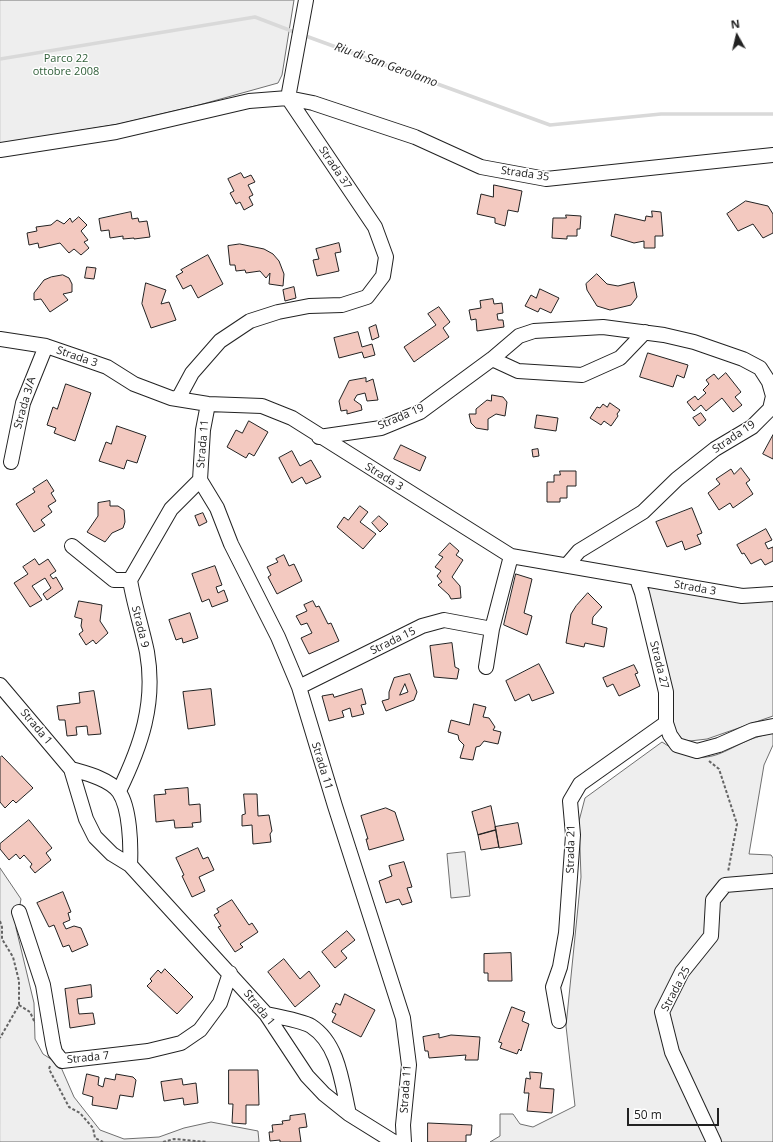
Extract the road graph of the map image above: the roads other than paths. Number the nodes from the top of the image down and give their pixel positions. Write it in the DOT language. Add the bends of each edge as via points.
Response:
graph roads {
  1 [pos="306,0"];
  2 [pos="288,98"];
  3 [pos="0,150"];
  4 [pos="773,155"];
  5 [pos="645,332"];
  6 [pos="0,339"];
  7 [pos="46,346"];
  8 [pos="492,359"];
  9 [pos="178,399"];
  10 [pos="208,404"];
  11 [pos="319,437"];
  12 [pos="11,462"];
  13 [pos="200,480"];
  14 [pos="72,546"];
  15 [pos="511,556"];
  16 [pos="567,565"];
  17 [pos="637,579"];
  18 [pos="130,580"];
  19 [pos="773,594"];
  20 [pos="492,630"];
  21 [pos="486,667"];
  22 [pos="0,685"];
  23 [pos="299,687"];
  24 [pos="666,723"];
  25 [pos="773,726"];
  26 [pos="71,768"];
  27 [pos="119,791"];
  28 [pos="130,865"];
  29 [pos="773,881"];
  30 [pos="19,912"];
  31 [pos="230,973"];
  32 [pos="266,1014"];
  33 [pos="559,1020"];
  34 [pos="350,1114"];
  35 [pos="394,1142"];
  36 [pos="404,1142"];
  37 [pos="714,1142"];
  1 -- 2 [label="street"];
  2 -- 3 [label="street" via="249,101 116,132"];
  2 -- 4 [label="street, Strada 35" via="313,103 415,137 481,167 546,179"];
  2 -- 9 [label="street, Strada 37" via="375,226 386,257 383,276 367,297 342,305 309,306 278,312 250,321 220,341 192,373"];
  5 -- 8 [label="street, Strada 19" via="603,327 534,331 518,336"];
  5 -- 8 [label="street" via="620,358 582,375 518,371"];
  5 -- 16 [label="street, Strada 19" via="694,342 743,359 760,368 769,382 773,396 770,409 752,428 715,449 683,474 643,512 579,551"];
  6 -- 7 [label="street, Strada 3"];
  7 -- 9 [label="street, Strada 3" via="107,367 134,384"];
  7 -- 12 [label="street, Strada 3/A" via="23,403"];
  8 -- 11 [label="street, Strada 19" via="420,412 381,428"];
  9 -- 10 [label="street, Strada 3"];
  10 -- 11 [label="street, Strada 3" via="262,406 292,418"];
  10 -- 13 [label="street, Strada 11" via="203,430"];
  11 -- 15 [label="street, Strada 3"];
  13 -- 18 [label="street" via="171,509"];
  13 -- 23 [label="street, Strada 11" via="217,508 231,544 278,636"];
  14 -- 18 [label="street" via="114,580"];
  15 -- 16 [label="street, Strada 3"];
  15 -- 20 [label="street"];
  16 -- 17 [label="street, Strada 3"];
  17 -- 19 [label="street, Strada 3" via="742,596"];
  17 -- 24 [label="street, Strada 27" via="666,692"];
  18 -- 27 [label="street, Strada 9" via="147,652 149,705 143,733"];
  20 -- 21 [label="street"];
  20 -- 23 [label="street, Strada 15" via="444,620 422,626"];
  22 -- 26 [label="street, Strada 1"];
  23 -- 36 [label="street, Strada 11" via="402,1018 409,1065"];
  24 -- 25 [label="street, Strada 27" via="677,745 697,751 719,745 753,730"];
  24 -- 33 [label="street, Strada 21" via="580,784 570,802 573,835 566,933 560,967 553,987"];
  26 -- 27 [label="street, Strada 1" via="101,779"];
  26 -- 28 [label="street, Strada 1" via="86,819 95,837 112,854"];
  27 -- 28 [label="street" via="126,811 131,843"];
  28 -- 31 [label="street, Strada 1"];
  29 -- 37 [label="street, Strada 25" via="725,884 713,900 711,936 682,972 662,1012 672,1052"];
  30 -- 31 [label="street, Strada 7" via="43,985 55,1052 62,1061 148,1051 181,1043 200,1030 220,1003"];
  31 -- 32 [label="street, Strada 1"];
  32 -- 34 [label="street, Strada 1" via="307,1076 324,1094"];
  32 -- 34 [label="street" via="310,1026 331,1046"];
  34 -- 35 [label="street, Strada 1"];
}
